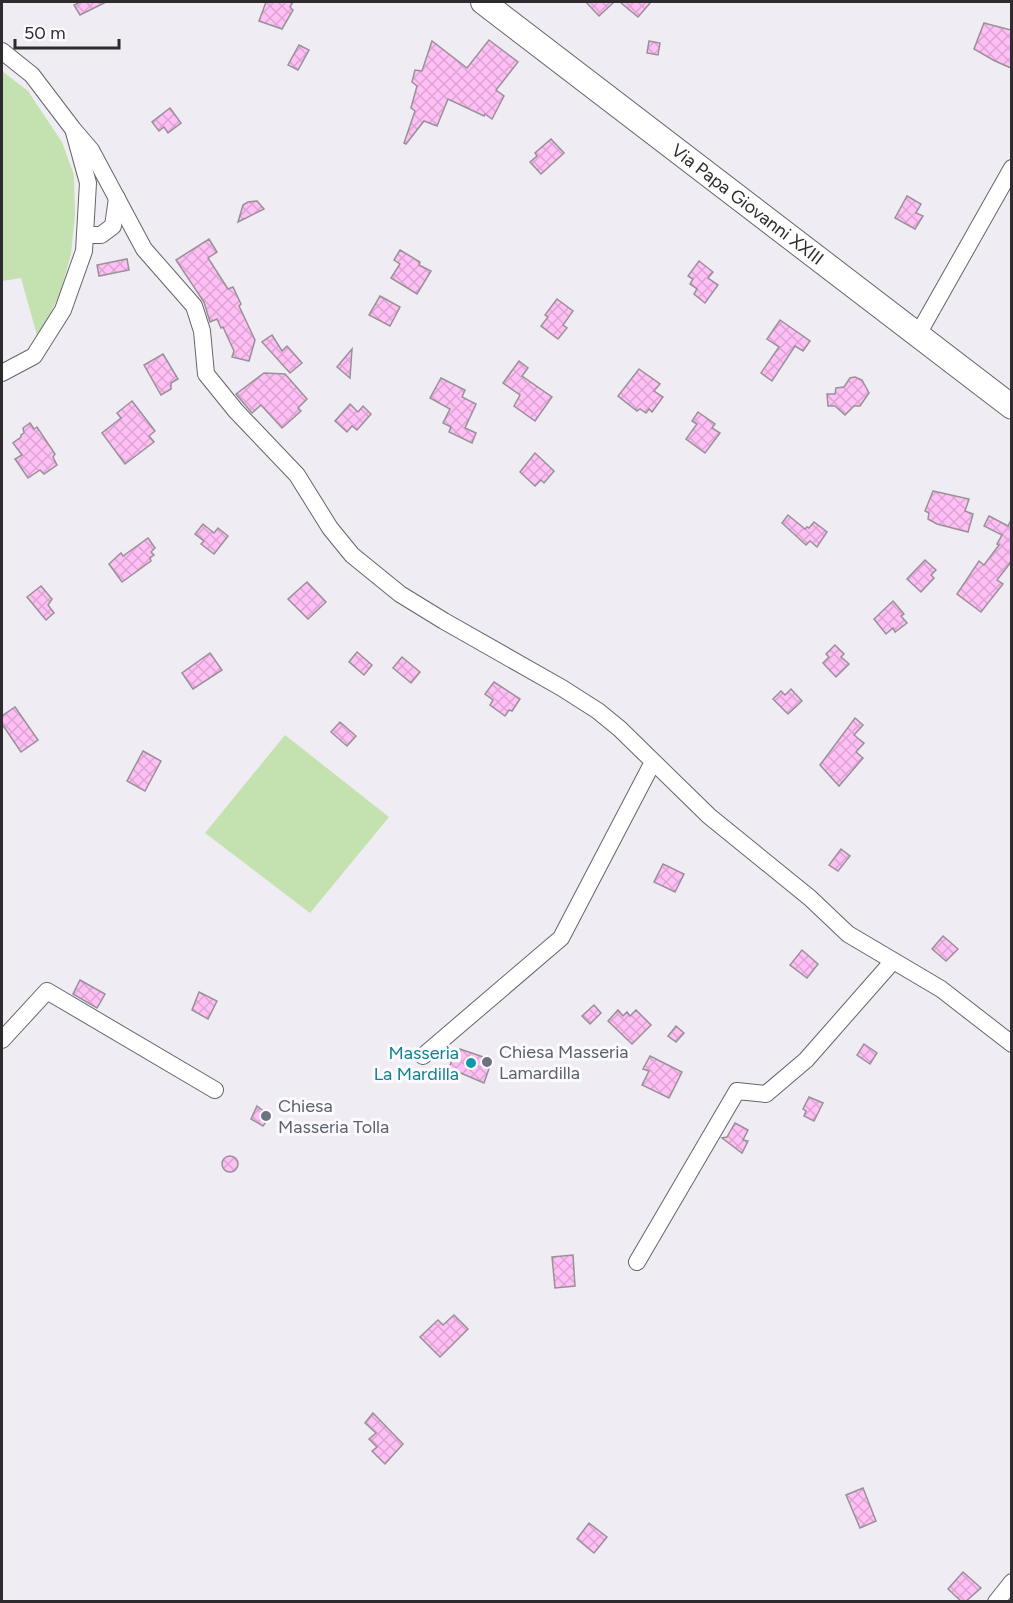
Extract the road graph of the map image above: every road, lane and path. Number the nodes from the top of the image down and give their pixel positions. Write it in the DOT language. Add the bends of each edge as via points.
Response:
graph roads {
  1 [pos="483,2"];
  2 [pos="2,51"];
  3 [pos="73,129"];
  4 [pos="1011,168"];
  5 [pos="105,176"];
  6 [pos="88,183"];
  7 [pos="117,198"];
  8 [pos="85,235"];
  9 [pos="917,336"];
  10 [pos="2,374"];
  11 [pos="1011,407"];
  12 [pos="653,762"];
  13 [pos="893,961"];
  14 [pos="2,1040"];
  15 [pos="1011,1044"];
  16 [pos="423,1056"];
  17 [pos="215,1090"];
  18 [pos="637,1262"];
  19 [pos="1011,1582"];
  20 [pos="996,1602"];
  1 -- 9 [label="main road, Via Papa Giovanni XXIII"];
  2 -- 3 [label="street" via="32,75"];
  3 -- 5 [label="street" via="91,150"];
  3 -- 6 [label="street"];
  4 -- 9 [label="street"];
  5 -- 6 [label="street"];
  5 -- 7 [label="street"];
  6 -- 8 [label="street"];
  7 -- 8 [label="street" via="113,226 101,235"];
  7 -- 12 [label="street" via="144,249 194,306 202,331 206,374 297,474 330,528 352,555 400,594 598,711"];
  8 -- 10 [label="street" via="84,251 63,310 34,356"];
  9 -- 11 [label="main road, Via Papa Giovanni XXIII"];
  12 -- 13 [label="street" via="709,816 848,934"];
  12 -- 16 [label="street" via="561,938"];
  13 -- 15 [label="street" via="941,989"];
  13 -- 18 [label="street" via="806,1060 766,1094 737,1091"];
  14 -- 17 [label="street" via="47,991"];
  19 -- 20 [label="street"];
}
